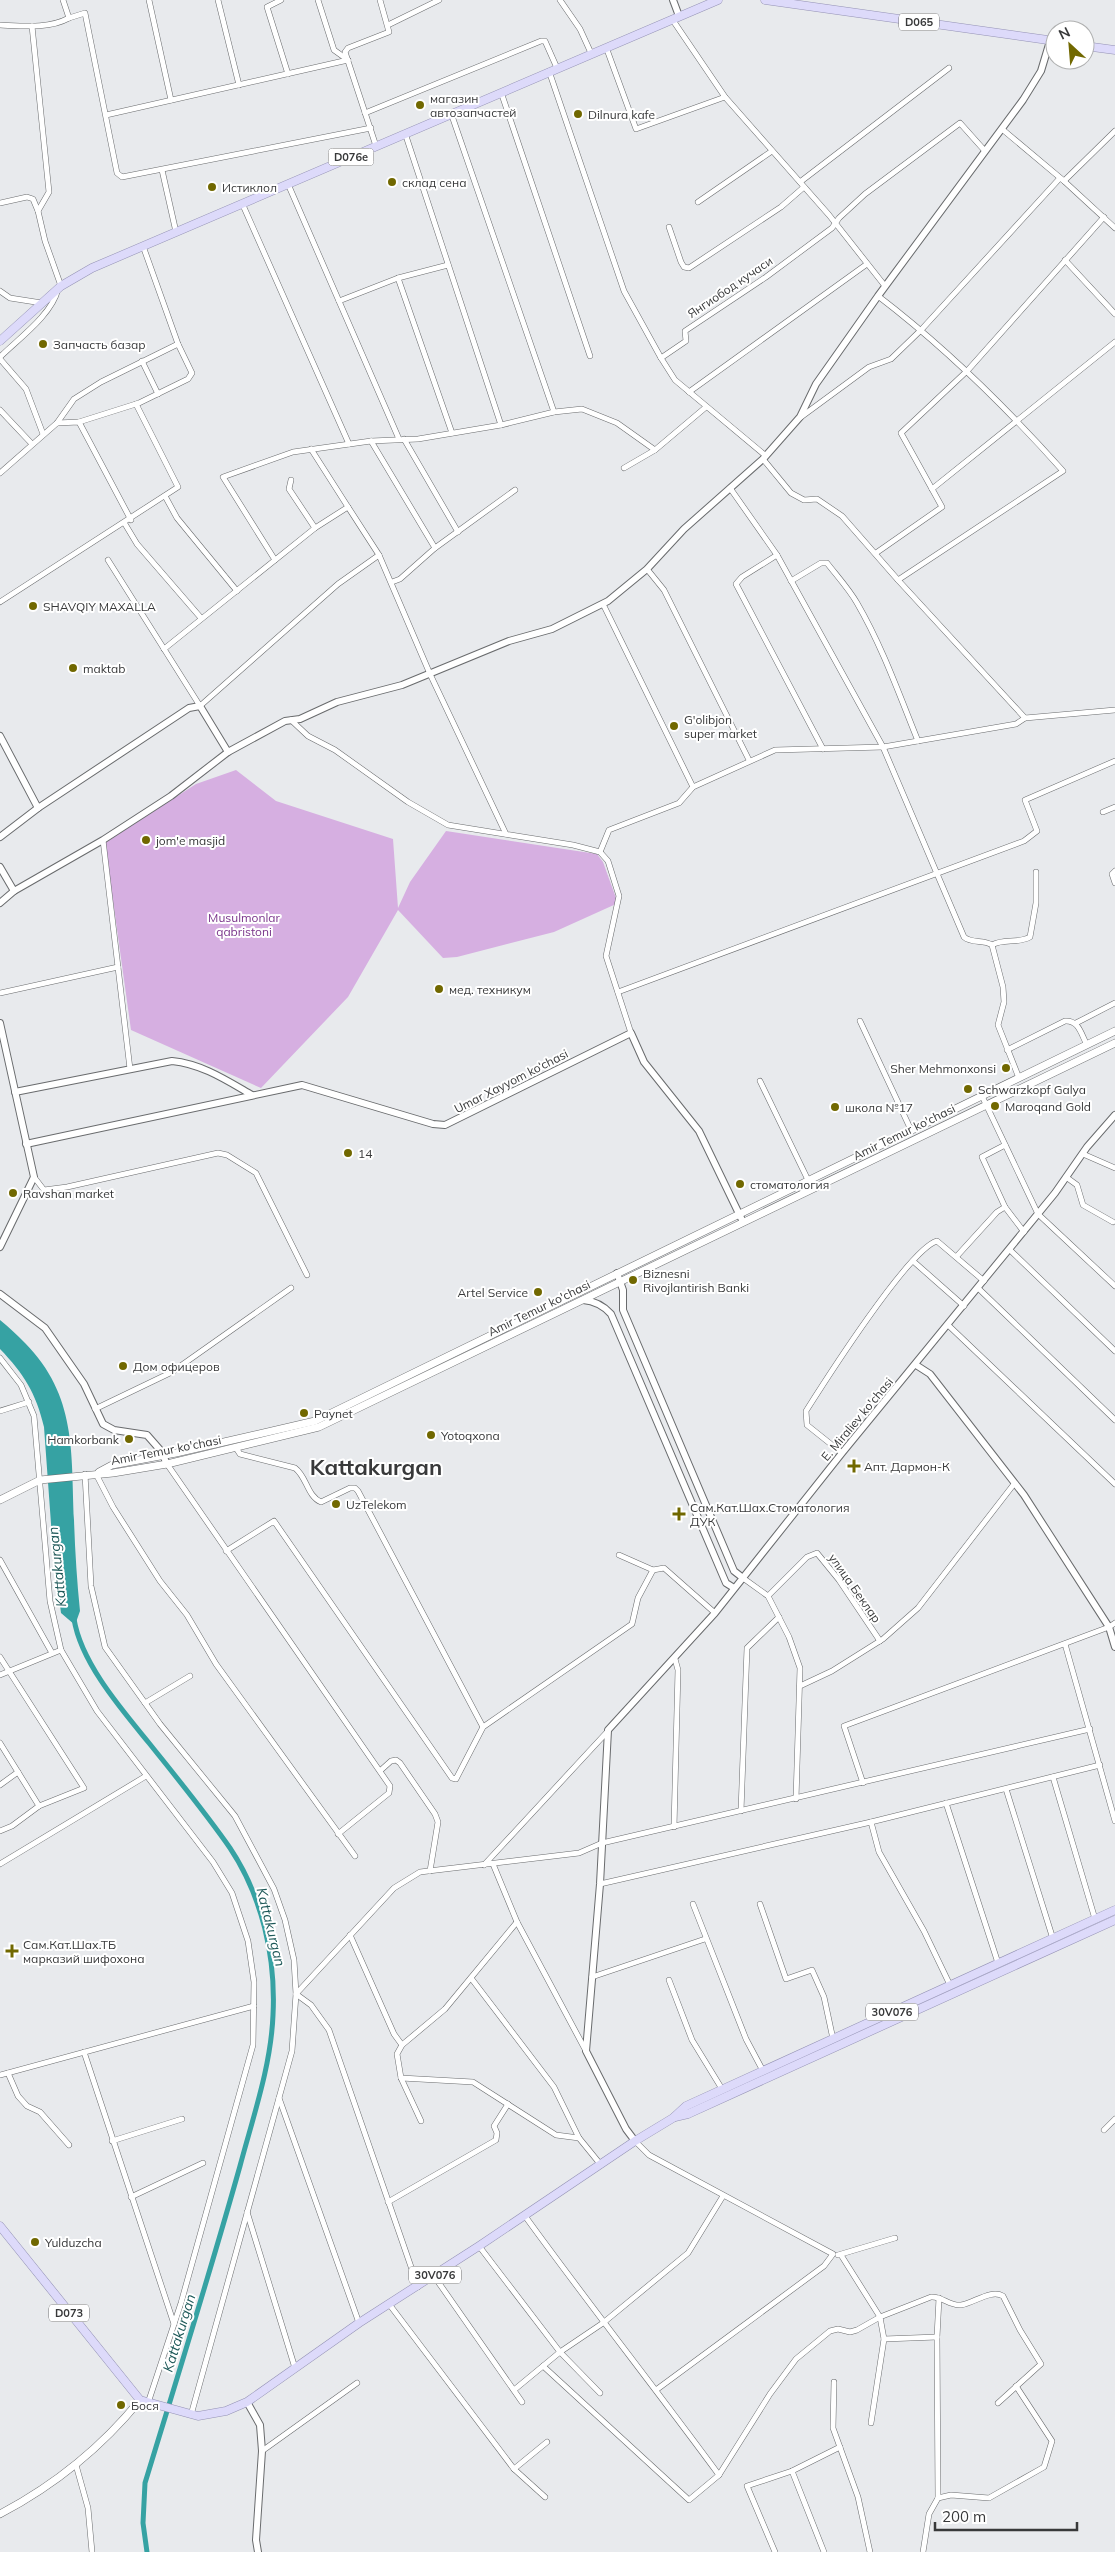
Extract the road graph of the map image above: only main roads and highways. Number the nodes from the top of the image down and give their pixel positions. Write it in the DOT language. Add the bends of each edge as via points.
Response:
graph roads {
  1 [pos="718,0"];
  2 [pos="765,0"];
  3 [pos="782,1"];
  4 [pos="1045,40"];
  5 [pos="1095,47"];
  6 [pos="1115,50"];
  7 [pos="0,341"];
  8 [pos="1115,1031"];
  9 [pos="1115,1043"];
  10 [pos="389,1389"];
  11 [pos="96,1473"];
  12 [pos="0,1500"];
  13 [pos="1115,1910"];
  14 [pos="1115,1920"];
  15 [pos="673,2118"];
  16 [pos="0,2226"];
  17 [pos="140,2400"];
  18 [pos="0,2514"];
  1 -- 7 [label="main road, D076e" via="92,268 59,288"];
  2 -- 3 [label="main road, D065"];
  3 -- 4 [label="main road, D065"];
  5 -- 6 [label="main road"];
  8 -- 10 [label="main road, Amir Temur ko'chasi" via="617,1273"];
  9 -- 10 [label="main road, Amir Temur ko'chasi" via="621,1282"];
  10 -- 11 [label="main road, Amir Temur ko'chasi" via="304,1424 112,1465"];
  10 -- 11 [label="main road, Amir Temur ko'chasi" via="319,1427 168,1464"];
  11 -- 12 [label="main road" via="42,1480"];
  13 -- 15 [label="main road, 30V076" via="762,2069 686,2106"];
  14 -- 15 [label="main road, 30V076"];
  15 -- 17 [label="main road, 30V076" via="359,2323 247,2402 219,2412 191,2415"];
  16 -- 17 [label="main road, D073"];
  17 -- 18 [label="main road" via="118,2427 76,2465 30,2498"];
}
